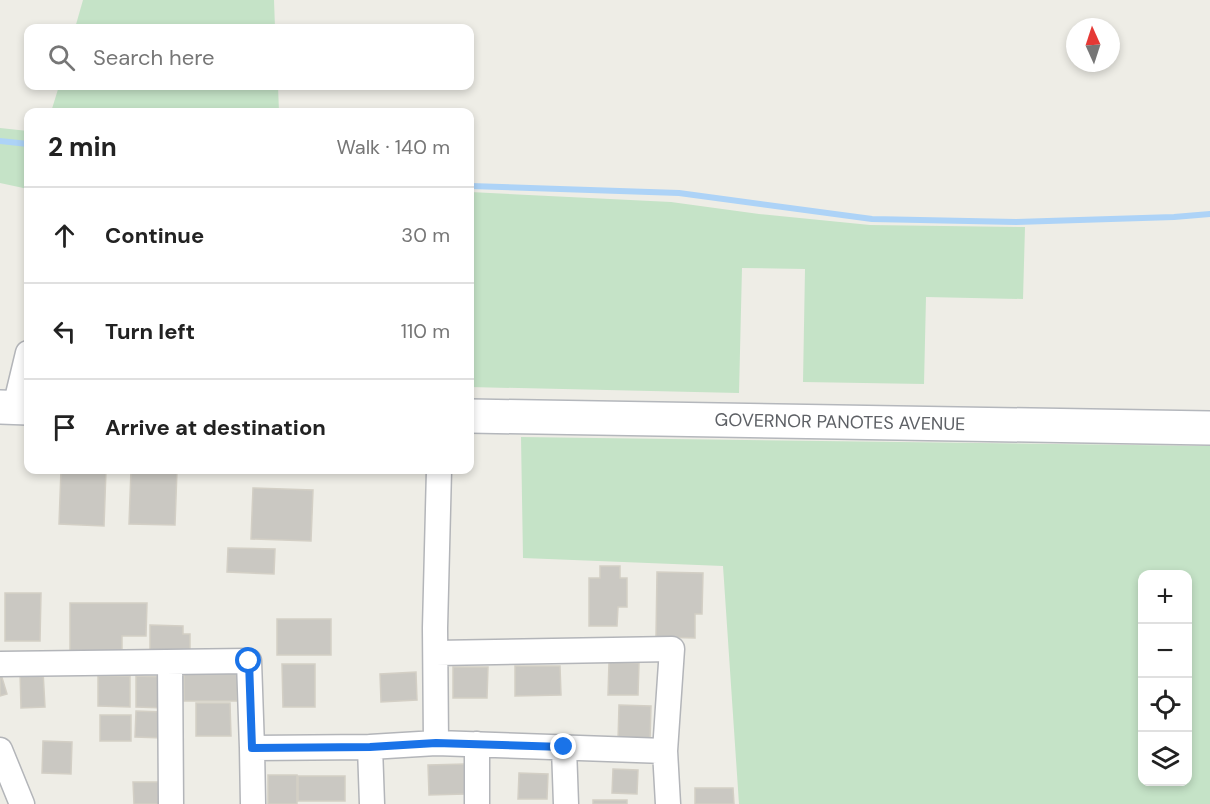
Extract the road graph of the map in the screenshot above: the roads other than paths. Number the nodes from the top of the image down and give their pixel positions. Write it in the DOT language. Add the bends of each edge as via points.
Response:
graph roads {
  1 [pos="24,368"];
  2 [pos="14,407"];
  3 [pos="474,416"];
  4 [pos="1210,428"];
  5 [pos="439,474"];
  6 [pos="436,653"];
  7 [pos="170,662"];
  8 [pos="0,664"];
  9 [pos="436,743"];
  10 [pos="477,744"];
  11 [pos="370,747"];
  12 [pos="564,747"];
  13 [pos="252,748"];
  14 [pos="0,750"];
  15 [pos="665,752"];
  16 [pos="22,804"];
  17 [pos="171,804"];
  18 [pos="253,804"];
  19 [pos="372,804"];
  20 [pos="477,804"];
  21 [pos="566,804"];
  22 [pos="668,804"];
  1 -- 2 [label="street"];
  3 -- 4 [label="main road, GOVERNOR PANOTES AVENUE"];
  5 -- 6 [label="street"];
  6 -- 9 [label="street"];
  6 -- 15 [label="street" via="672,649"];
  7 -- 8 [label="street"];
  7 -- 13 [label="street" via="249,661"];
  7 -- 17 [label="street"];
  9 -- 10 [label="street"];
  9 -- 11 [label="street"];
  10 -- 12 [label="street"];
  10 -- 20 [label="street"];
  11 -- 13 [label="street"];
  11 -- 19 [label="street"];
  12 -- 15 [label="street"];
  12 -- 21 [label="street"];
  13 -- 18 [label="street"];
  14 -- 16 [label="street"];
  15 -- 22 [label="street"];
}
